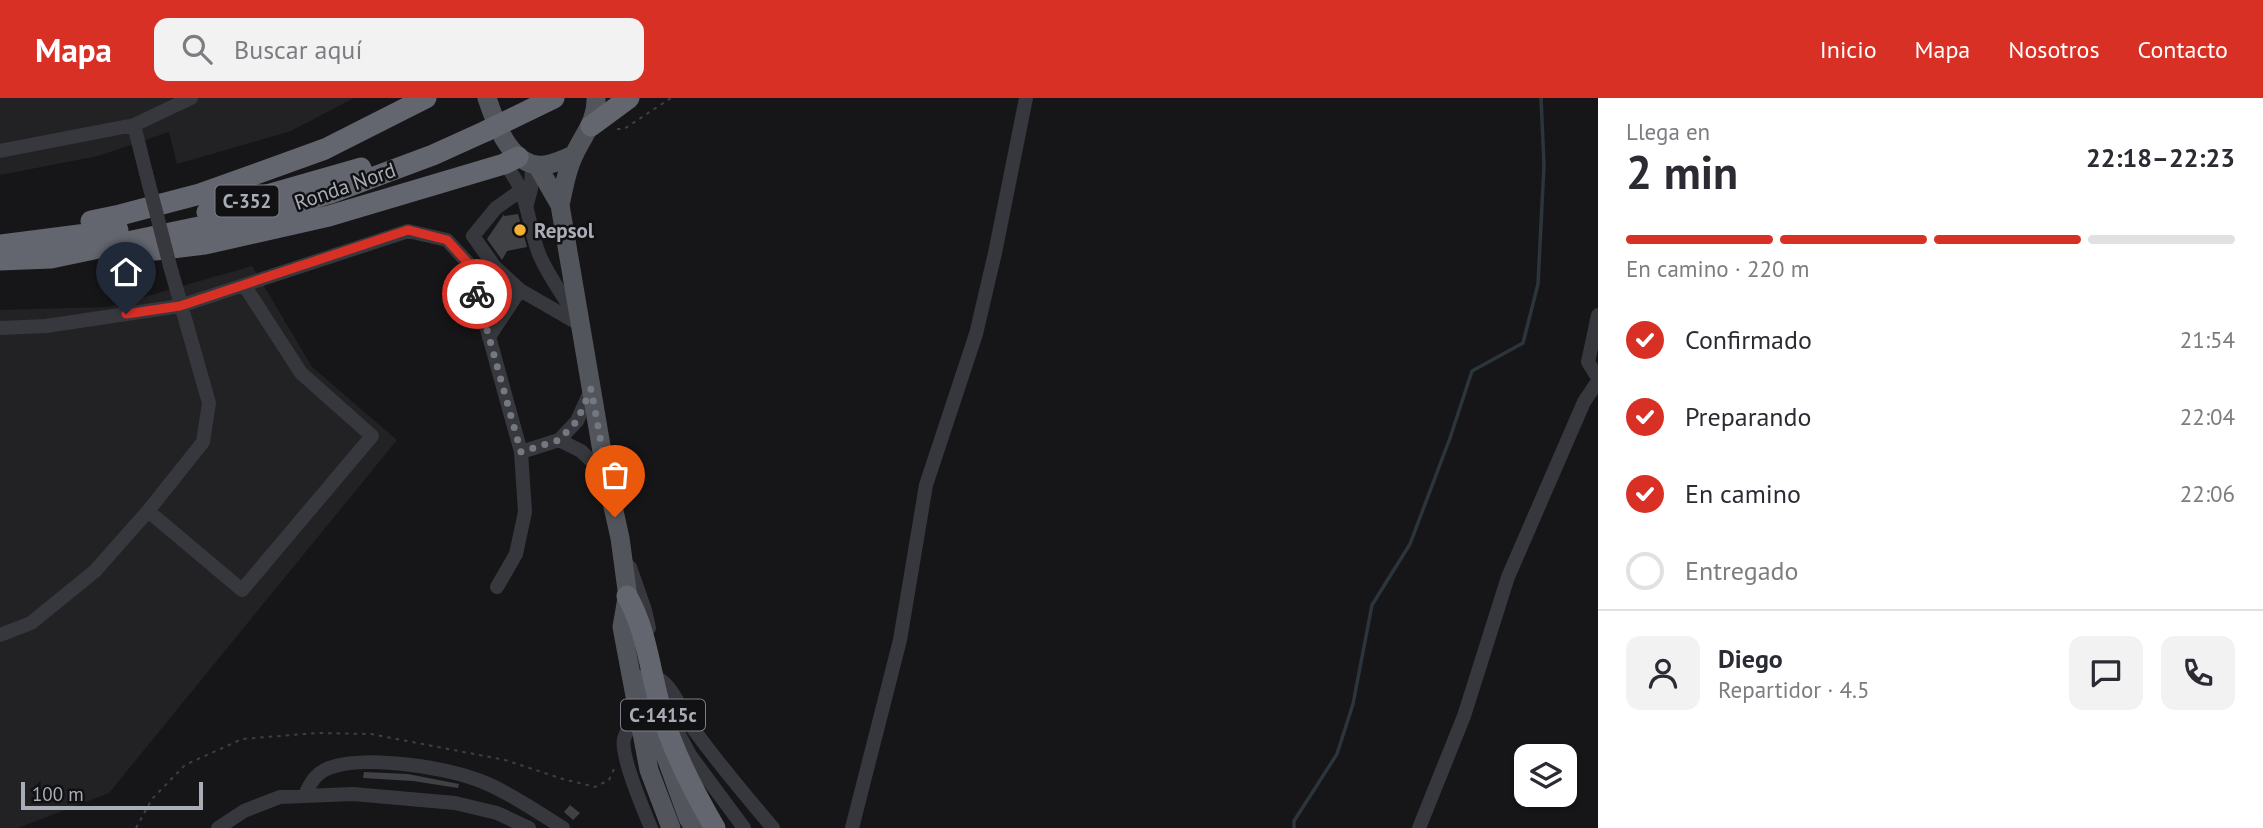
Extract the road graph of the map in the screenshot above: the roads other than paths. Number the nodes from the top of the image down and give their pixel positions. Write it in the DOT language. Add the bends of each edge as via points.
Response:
graph roads {
  1 [pos="191,98"];
  2 [pos="426,98"];
  3 [pos="523,98"];
  4 [pos="554,98"];
  5 [pos="596,98"];
  6 [pos="629,98"];
  7 [pos="1026,98"];
  8 [pos="485,116"];
  9 [pos="134,125"];
  10 [pos="590,129"];
  11 [pos="0,151"];
  12 [pos="574,155"];
  13 [pos="523,162"];
  14 [pos="524,197"];
  15 [pos="560,205"];
  16 [pos="0,237"];
  17 [pos="0,245"];
  18 [pos="51,258"];
  19 [pos="0,260"];
  20 [pos="244,285"];
  21 [pos="520,290"];
  22 [pos="180,306"];
  23 [pos="1598,315"];
  24 [pos="579,324"];
  25 [pos="0,328"];
  26 [pos="489,337"];
  27 [pos="1598,380"];
  28 [pos="591,389"];
  29 [pos="559,440"];
  30 [pos="521,452"];
  31 [pos="606,475"];
  32 [pos="148,511"];
  33 [pos="620,538"];
  34 [pos="497,587"];
  35 [pos="627,596"];
  36 [pos="0,635"];
  37 [pos="659,679"];
  38 [pos="639,716"];
  39 [pos="305,795"];
  40 [pos="218,828"];
  41 [pos="529,828"];
  42 [pos="563,828"];
  43 [pos="651,828"];
  44 [pos="671,828"];
  45 [pos="694,828"];
  46 [pos="715,828"];
  47 [pos="744,828"];
  48 [pos="773,828"];
  49 [pos="852,828"];
  50 [pos="1419,828"];
  1 -- 9 [label="street"];
  2 -- 16 [label="highway" via="325,149 200,194 120,215"];
  3 -- 8 [label="highway, Ronda Nord / C-352"];
  4 -- 8 [label="highway, Ronda Nord / C-352, bridge"];
  5 -- 10 [label="main road, C-1415c"];
  6 -- 10 [label="highway"];
  7 -- 49 [label="street" via="976,334 926,485 900,640"];
  8 -- 13 [label="main road, C-1415c"];
  8 -- 17 [label="highway, Ronda Nord / C-352" via="371,164 216,210 102,234"];
  8 -- 18 [label="highway, Ronda Nord / C-352" via="433,155 331,193 256,215"];
  9 -- 11 [label="street"];
  9 -- 22 [label="street, bridge"];
  10 -- 12 [label="main road, C-1415c"];
  12 -- 13 [label="main road" via="555,163"];
  12 -- 15 [label="main road, C-1415c"];
  13 -- 14 [label="street" via="531,189"];
  13 -- 14 [label="street" via="515,175"];
  13 -- 15 [label="main road, C-1415c"];
  13 -- 18 [label="highway" via="329,216 205,244"];
  14 -- 21 [label="street" via="496,208 473,236 495,267"];
  14 -- 24 [label="street" via="540,255"];
  15 -- 24 [label="main road, C-1415c"];
  18 -- 19 [label="highway, Ronda Nord / C-352"];
  20 -- 22 [label="street"];
  20 -- 26 [label="street" via="408,230 447,240 469,264"];
  20 -- 32 [label="street" via="301,373 372,436 242,590"];
  21 -- 24 [label="street"];
  21 -- 26 [label="street"];
  22 -- 25 [label="street" via="46,326"];
  22 -- 32 [label="street" via="209,403 203,442"];
  23 -- 27 [label="street" via="1588,362"];
  24 -- 28 [label="main road, C-1415c"];
  26 -- 30 [label="street"];
  27 -- 50 [label="street" via="1584,402 1508,577 1464,716"];
  28 -- 29 [label="street" via="577,421"];
  28 -- 31 [label="main road, C-1415c"];
  29 -- 30 [label="street"];
  29 -- 31 [label="street" via="581,451"];
  30 -- 34 [label="street" via="525,512 516,554"];
  31 -- 33 [label="main road, C-1415c"];
  32 -- 36 [label="street" via="95,571 30,623"];
  33 -- 35 [label="main road, C-1415c"];
  33 -- 37 [label="street" via="645,610"];
  35 -- 38 [label="main road, C-1415c" via="622,627"];
  35 -- 45 [label="main road, C-1415c" via="651,716"];
  35 -- 46 [label="highway, C-1415c" via="637,614 662,713 693,789"];
  37 -- 47 [label="street" via="671,719 690,755"];
  37 -- 48 [label="street" via="669,685 685,718 715,760"];
  38 -- 43 [label="street" via="623,742"];
  38 -- 44 [label="main road, C-1415c" via="649,770"];
  39 -- 40 [label="street" via="264,803"];
  39 -- 41 [label="street" via="353,794 455,803 497,813"];
  39 -- 42 [label="street" via="315,777 331,767 362,763 433,768 486,783"];
}
